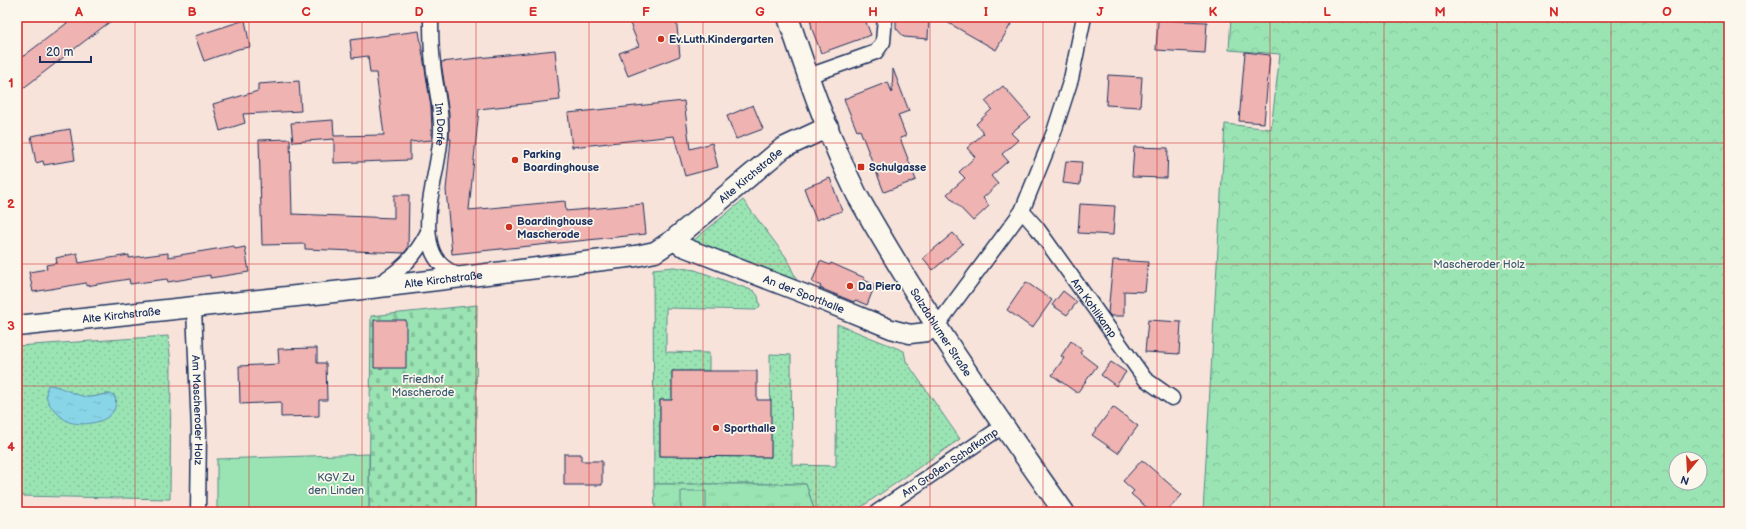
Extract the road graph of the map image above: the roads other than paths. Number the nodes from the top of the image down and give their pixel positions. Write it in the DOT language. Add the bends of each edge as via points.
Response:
graph roads {
  1 [pos="432,17"];
  2 [pos="788,17"];
  3 [pos="885,17"];
  4 [pos="1084,17"];
  5 [pos="808,76"];
  6 [pos="828,127"];
  7 [pos="1022,211"];
  8 [pos="428,232"];
  9 [pos="674,240"];
  10 [pos="463,278"];
  11 [pos="371,288"];
  12 [pos="194,308"];
  13 [pos="17,326"];
  14 [pos="936,327"];
  15 [pos="1172,398"];
  16 [pos="1003,426"];
  17 [pos="198,512"];
  18 [pos="877,512"];
  19 [pos="1064,512"];
  1 -- 8 [label="street, Im Dorfe" via="432,56 440,103 441,133"];
  2 -- 5 [label="main road, Salzdahlumer Straße"];
  3 -- 5 [label="street" via="883,42 876,52"];
  4 -- 7 [label="street" via="1071,79 1054,132"];
  5 -- 6 [label="main road, Salzdahlumer Straße"];
  6 -- 9 [label="main road, Alte Kirchstraße" via="783,148"];
  6 -- 14 [label="main road, Salzdahlumer Straße" via="857,195"];
  7 -- 14 [label="street"];
  7 -- 15 [label="street, Am Kohlikamp" via="1037,228 1145,379"];
  8 -- 10 [label="street, Im Dorfe" via="431,248 438,263"];
  8 -- 11 [label="street, Im Dorfe" via="418,251 408,262 389,278"];
  9 -- 10 [label="main road, Alte Kirchstraße" via="655,252 636,256"];
  9 -- 14 [label="street, An der Sporthalle" via="681,246 891,329 910,334 927,332"];
  10 -- 11 [label="main road, Alte Kirchstraße"];
  11 -- 12 [label="main road, Alte Kirchstraße"];
  12 -- 13 [label="main road, Alte Kirchstraße"];
  12 -- 17 [label="street, Am Mascheroder Holz" via="199,431"];
  14 -- 16 [label="main road, Salzdahlumer Straße"];
  16 -- 18 [label="street, Am Großen Schafkamp"];
  16 -- 19 [label="main road, Salzdahlumer Straße"];
}
